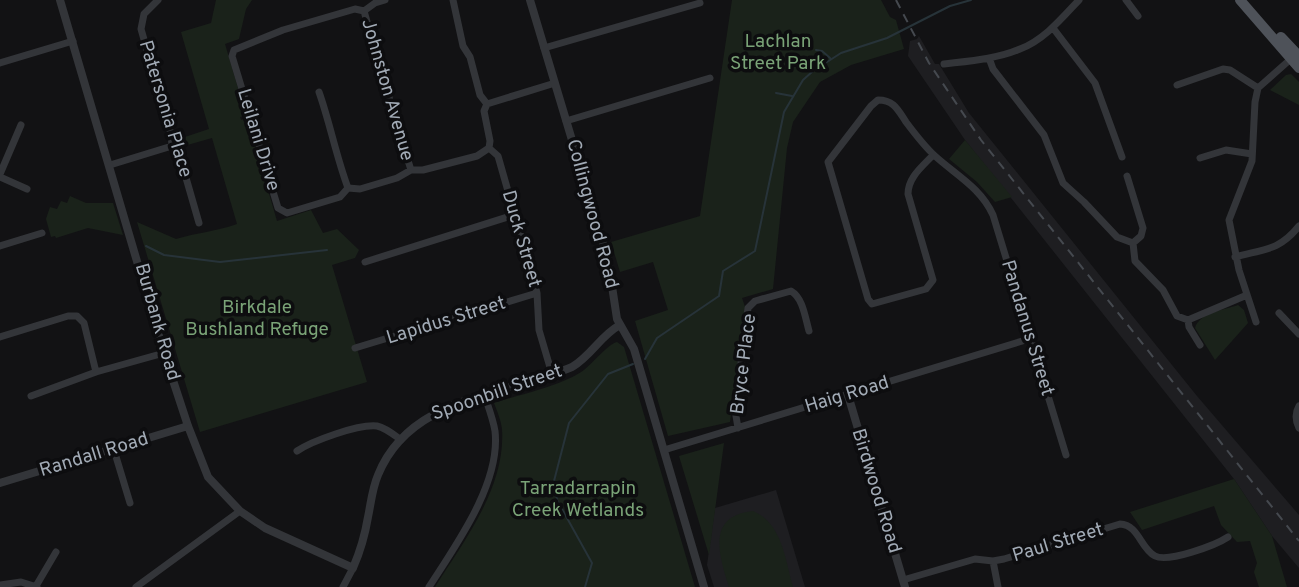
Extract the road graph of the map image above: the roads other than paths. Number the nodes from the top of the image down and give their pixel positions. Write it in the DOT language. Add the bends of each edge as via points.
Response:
graph roads {
  1 [pos="60,0"];
  2 [pos="158,0"];
  3 [pos="385,0"];
  4 [pos="453,0"];
  5 [pos="530,0"];
  6 [pos="1079,0"];
  7 [pos="1126,0"];
  8 [pos="1243,2"];
  9 [pos="700,3"];
  10 [pos="364,10"];
  11 [pos="1139,16"];
  12 [pos="1053,28"];
  13 [pos="73,41"];
  14 [pos="544,48"];
  15 [pos="1295,56"];
  16 [pos="989,58"];
  17 [pos="0,63"];
  18 [pos="944,64"];
  19 [pos="1299,68"];
  20 [pos="710,78"];
  21 [pos="555,83"];
  22 [pos="1177,85"];
  23 [pos="1258,88"];
  24 [pos="319,92"];
  25 [pos="487,104"];
  26 [pos="566,121"];
  27 [pos="21,125"];
  28 [pos="172,146"];
  29 [pos="489,149"];
  30 [pos="1252,154"];
  31 [pos="933,155"];
  32 [pos="1122,157"];
  33 [pos="1200,158"];
  34 [pos="110,164"];
  35 [pos="411,170"];
  36 [pos="0,176"];
  37 [pos="1127,176"];
  38 [pos="348,188"];
  39 [pos="27,189"];
  40 [pos="514,215"];
  41 [pos="199,223"];
  42 [pos="1299,226"];
  43 [pos="42,233"];
  44 [pos="1133,243"];
  45 [pos="0,246"];
  46 [pos="1235,257"];
  47 [pos="365,262"];
  48 [pos="537,293"];
  49 [pos="1247,295"];
  50 [pos="1279,313"];
  51 [pos="1188,320"];
  52 [pos="1256,323"];
  53 [pos="620,325"];
  54 [pos="809,331"];
  55 [pos="1299,334"];
  56 [pos="0,337"];
  57 [pos="1030,339"];
  58 [pos="1200,345"];
  59 [pos="355,348"];
  60 [pos="164,353"];
  61 [pos="96,372"];
  62 [pos="552,374"];
  63 [pos="484,394"];
  64 [pos="848,395"];
  65 [pos="31,396"];
  66 [pos="1299,406"];
  67 [pos="188,426"];
  68 [pos="738,428"];
  69 [pos="1299,428"];
  70 [pos="401,440"];
  71 [pos="114,450"];
  72 [pos="664,450"];
  73 [pos="296,451"];
  74 [pos="1066,454"];
  75 [pos="0,483"];
  76 [pos="130,503"];
  77 [pos="240,511"];
  78 [pos="1227,537"];
  79 [pos="56,552"];
  80 [pos="993,561"];
  81 [pos="353,568"];
  82 [pos="904,583"];
  83 [pos="0,585"];
  84 [pos="36,586"];
  85 [pos="136,587"];
  86 [pos="343,587"];
  87 [pos="429,587"];
  88 [pos="704,587"];
  89 [pos="998,587"];
  1 -- 13 [label="street, Burbank Road"];
  2 -- 28 [label="street, Patersonia Place" via="144,14 141,29"];
  3 -- 10 [label="street, Leilani Drive"];
  4 -- 25 [label="street, Duck Street" via="463,46"];
  5 -- 14 [label="street, Collingwood Road"];
  6 -- 12 [label="street"];
  7 -- 11 [label="street"];
  8 -- 15 [label="main road"];
  9 -- 14 [label="street"];
  10 -- 35 [label="street, Johnston Avenue"];
  10 -- 38 [label="street, Leilani Drive" via="283,30 239,47 232,56 278,208 287,213 309,207 340,197"];
  12 -- 16 [label="street" via="1020,50"];
  12 -- 32 [label="street" via="1095,83"];
  13 -- 17 [label="street"];
  13 -- 34 [label="street, Burbank Road"];
  14 -- 21 [label="street, Collingwood Road"];
  15 -- 19 [label="main road"];
  15 -- 23 [label="street"];
  16 -- 18 [label="street"];
  16 -- 44 [label="street" via="1044,135 1063,183 1117,237"];
  20 -- 26 [label="street"];
  21 -- 25 [label="street"];
  21 -- 26 [label="street, Collingwood Road"];
  22 -- 23 [label="street" via="1223,69"];
  23 -- 30 [label="street"];
  24 -- 38 [label="street"];
  25 -- 29 [label="street, Duck Street"];
  26 -- 53 [label="street, Collingwood Road" via="608,260"];
  27 -- 36 [label="street"];
  28 -- 34 [label="street"];
  28 -- 41 [label="street, Patersonia Place" via="180,157"];
  29 -- 35 [label="street, Leilani Drive" via="477,156"];
  29 -- 40 [label="street, Duck Street" via="498,156"];
  30 -- 33 [label="street" via="1227,150"];
  30 -- 46 [label="street" via="1230,220"];
  31 -- 31 [label="street" via="893,103 878,100 828,162 872,304 932,284 908,186"];
  31 -- 57 [label="street, Pandanus Street" via="986,201"];
  34 -- 60 [label="street, Burbank Road"];
  35 -- 38 [label="street, Leilani Drive" via="360,189"];
  36 -- 39 [label="street"];
  37 -- 44 [label="street" via="1143,228"];
  40 -- 47 [label="street"];
  40 -- 48 [label="street, Duck Street"];
  42 -- 46 [label="street" via="1281,244"];
  43 -- 45 [label="street"];
  44 -- 51 [label="street" via="1135,261 1163,290 1177,316"];
  46 -- 49 [label="street"];
  48 -- 59 [label="street, Lapidus Street"];
  48 -- 62 [label="street, Duck Street" via="539,330"];
  49 -- 51 [label="street"];
  49 -- 52 [label="street"];
  50 -- 55 [label="street"];
  51 -- 58 [label="street"];
  53 -- 62 [label="street, Spoonbill Street" via="586,358"];
  53 -- 72 [label="street, Collingwood Road" via="634,348"];
  54 -- 68 [label="street, Bryce Place" via="799,299 791,291 748,307 735,410"];
  56 -- 61 [label="street" via="77,316 84,323"];
  57 -- 64 [label="street, Haig Road"];
  57 -- 74 [label="street, Pandanus Street"];
  60 -- 61 [label="street"];
  60 -- 67 [label="street, Burbank Road"];
  61 -- 65 [label="street"];
  62 -- 63 [label="street, Spoonbill Street"];
  63 -- 70 [label="street, Spoonbill Street" via="435,413"];
  63 -- 87 [label="street" via="495,429 488,476 475,511"];
  64 -- 68 [label="street, Haig Road"];
  64 -- 82 [label="street, Birdwood Road"];
  66 -- 69 [label="street"];
  67 -- 71 [label="street, Randall Road"];
  67 -- 77 [label="street, Burbank Road" via="208,477"];
  68 -- 72 [label="street, Haig Road"];
  70 -- 73 [label="street" via="379,426 368,426"];
  70 -- 81 [label="street, Spoonbill Street" via="377,478"];
  71 -- 75 [label="street, Randall Road"];
  71 -- 76 [label="street"];
  72 -- 88 [label="street, Collingwood Road"];
  77 -- 81 [label="street, Burbank Road" via="265,528"];
  77 -- 85 [label="street"];
  78 -- 80 [label="street, Paul Street" via="1167,559 1157,558 1132,527 1120,524"];
  79 -- 84 [label="street"];
  80 -- 82 [label="street, Paul Street" via="975,559"];
  80 -- 89 [label="street"];
  81 -- 86 [label="street, Spoonbill Street"];
  83 -- 84 [label="street" via="21,582"];
}
